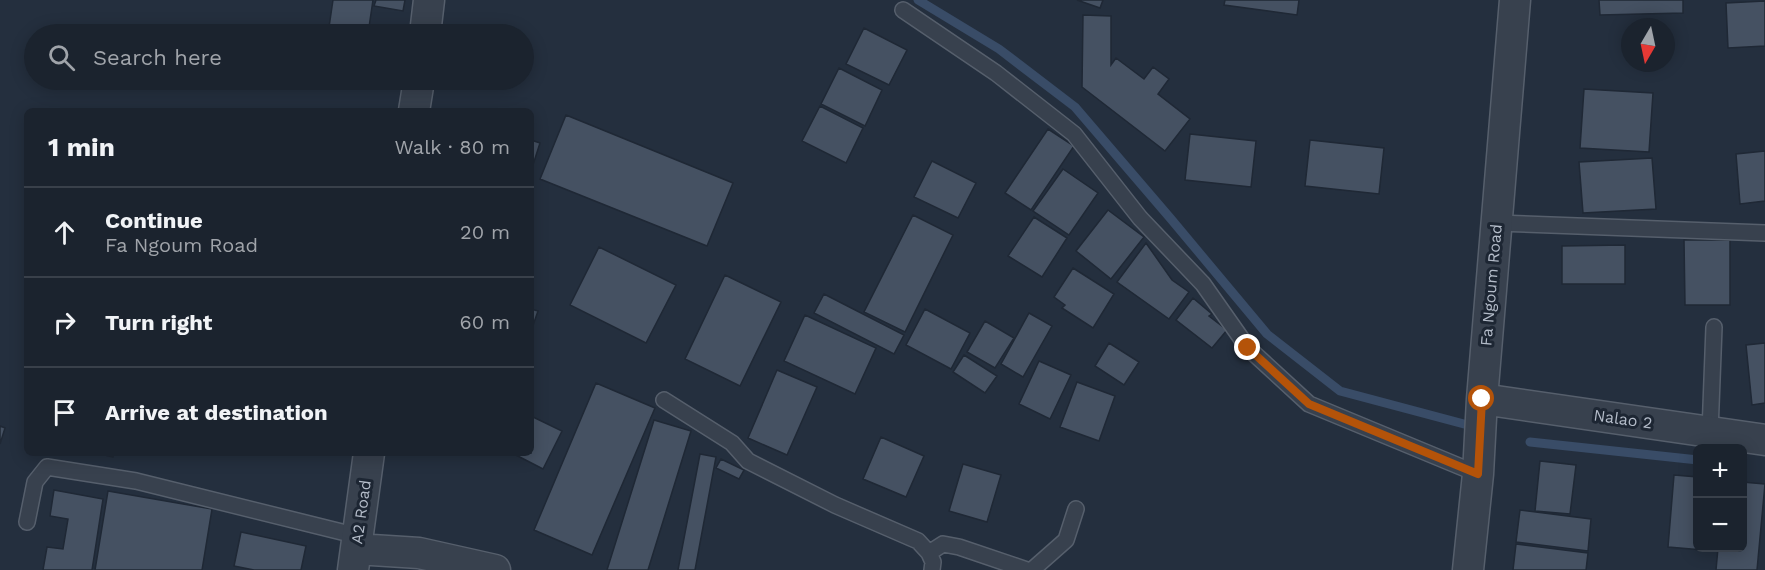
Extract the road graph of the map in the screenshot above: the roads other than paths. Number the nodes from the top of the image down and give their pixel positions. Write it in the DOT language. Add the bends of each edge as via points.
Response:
graph roads {
  1 [pos="429,0"];
  2 [pos="1515,0"];
  3 [pos="903,10"];
  4 [pos="425,24"];
  5 [pos="417,90"];
  6 [pos="414,108"];
  7 [pos="1496,223"];
  8 [pos="1765,233"];
  9 [pos="1714,327"];
  10 [pos="1482,399"];
  11 [pos="664,400"];
  12 [pos="1710,432"];
  13 [pos="1765,440"];
  14 [pos="369,456"];
  15 [pos="1478,474"];
  16 [pos="1076,509"];
  17 [pos="27,522"];
  18 [pos="356,552"];
  19 [pos="929,553"];
  20 [pos="495,570"];
  21 [pos="932,570"];
  22 [pos="1027,570"];
  23 [pos="1032,570"];
  24 [pos="1468,570"];
  1 -- 4 [label="street"];
  2 -- 7 [label="street, Fa Ngoum Road"];
  3 -- 15 [label="lane" via="996,73 1074,134 1140,218 1203,284 1248,348 1309,404"];
  5 -- 6 [label="street"];
  7 -- 8 [label="lane"];
  7 -- 10 [label="street, Fa Ngoum Road"];
  9 -- 12 [label="lane"];
  10 -- 12 [label="street, Nalao 2"];
  10 -- 15 [label="street, Fa Ngoum Road"];
  11 -- 19 [label="lane" via="732,443 748,461 835,506 918,541"];
  12 -- 13 [label="street, Nalao 2"];
  14 -- 18 [label="street, A2 Road"];
  15 -- 24 [label="street, Fa Ngoum Road"];
  16 -- 23 [label="lane" via="1066,540"];
  17 -- 18 [label="lane" via="35,482 47,467 136,481"];
  18 -- 20 [label="street" via="419,553"];
  19 -- 21 [label="lane"];
  19 -- 22 [label="lane" via="943,544"];
}
